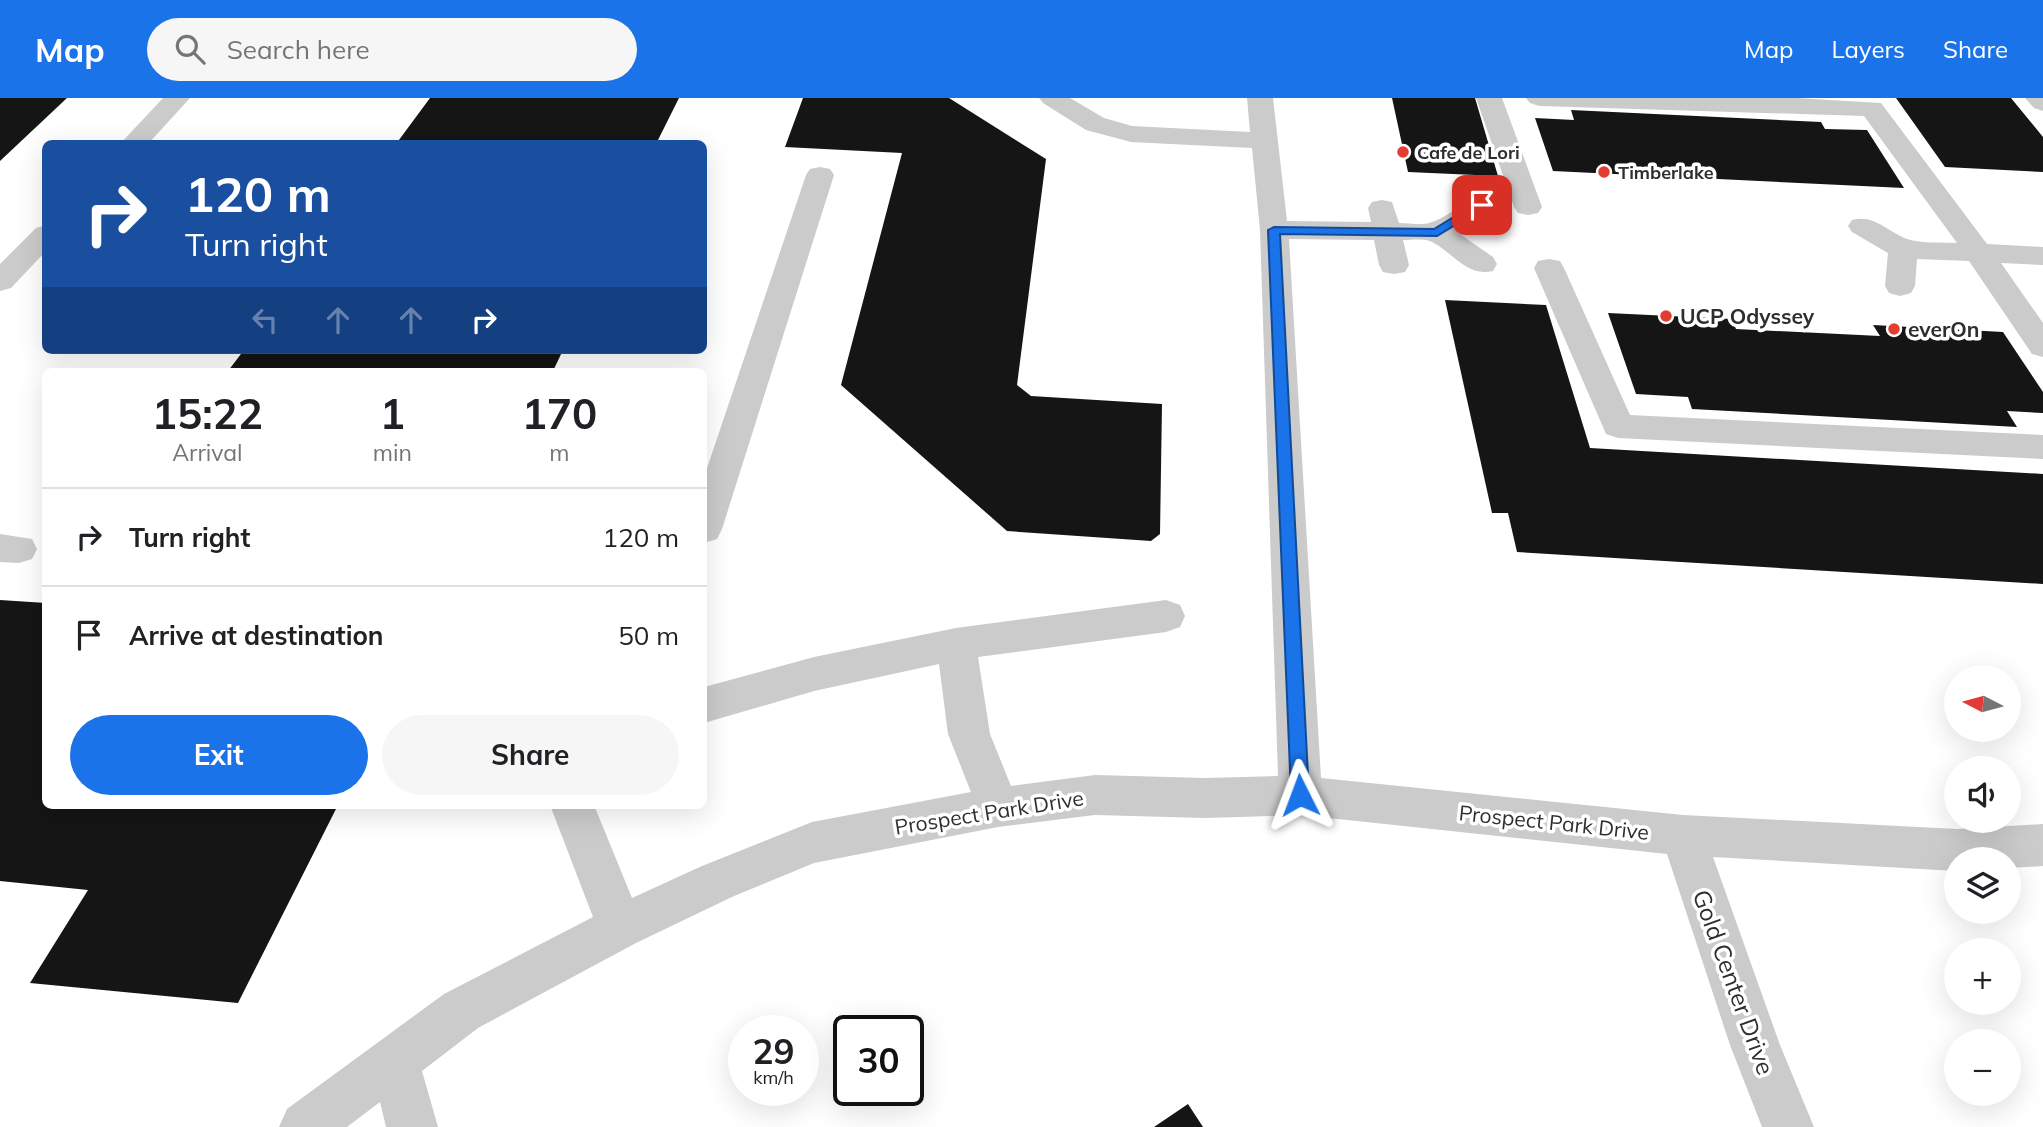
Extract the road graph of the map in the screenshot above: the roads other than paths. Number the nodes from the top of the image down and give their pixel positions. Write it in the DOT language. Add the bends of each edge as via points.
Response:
graph roads {
  1 [pos="177,98"];
  2 [pos="1052,98"];
  3 [pos="1260,98"];
  4 [pos="1489,98"];
  5 [pos="1539,98"];
  6 [pos="2038,98"];
  7 [pos="2043,103"];
  8 [pos="137,140"];
  9 [pos="1264,141"];
  10 [pos="820,175"];
  11 [pos="1944,202"];
  12 [pos="1976,204"];
  13 [pos="1482,205"];
  14 [pos="1528,207"];
  15 [pos="1385,220"];
  16 [pos="1862,226"];
  17 [pos="1274,230"];
  18 [pos="1437,232"];
  19 [pos="42,238"];
  20 [pos="1903,249"];
  21 [pos="1978,253"];
  22 [pos="2043,257"];
  23 [pos="1482,264"];
  24 [pos="1394,265"];
  25 [pos="1549,268"];
  26 [pos="3,276"];
  27 [pos="1900,286"];
  28 [pos="2033,318"];
  29 [pos="2043,346"];
  30 [pos="2043,447"];
  31 [pos="707,520"];
  32 [pos="1166,616"];
  33 [pos="956,644"];
  34 [pos="707,704"];
  35 [pos="1300,795"];
  36 [pos="999,807"];
  37 [pos="574,809"];
  38 [pos="1684,835"];
  39 [pos="2043,845"];
  40 [pos="620,927"];
  41 [pos="394,1061"];
  42 [pos="305,1127"];
  43 [pos="412,1127"];
  44 [pos="1788,1127"];
  1 -- 8 [label="street"];
  2 -- 9 [label="street" via="1095,124 1131,134"];
  3 -- 9 [label="street"];
  4 -- 14 [label="street"];
  5 -- 11 [label="street" via="1872,108"];
  6 -- 7 [label="street"];
  9 -- 17 [label="street"];
  10 -- 31 [label="street"];
  11 -- 12 [label="street"];
  11 -- 21 [label="street"];
  13 -- 18 [label="street"];
  15 -- 17 [label="street"];
  15 -- 18 [label="street"];
  15 -- 24 [label="street"];
  16 -- 20 [label="street"];
  17 -- 35 [label="street"];
  18 -- 23 [label="street"];
  19 -- 26 [label="street"];
  20 -- 21 [label="street"];
  20 -- 27 [label="street"];
  21 -- 22 [label="street"];
  21 -- 28 [label="street"];
  25 -- 30 [label="street" via="1618,426"];
  28 -- 29 [label="street"];
  32 -- 33 [label="street"];
  33 -- 34 [label="street" via="814,674"];
  33 -- 36 [label="street" via="969,734"];
  35 -- 36 [label="street, Prospect Park Drive" via="1095,795"];
  35 -- 38 [label="street, Prospect Park Drive"];
  36 -- 40 [label="street, Prospect Park Drive" via="812,843"];
  37 -- 40 [label="street"];
  38 -- 39 [label="street, Prospect Park Drive" via="1957,850"];
  38 -- 44 [label="street, Gold Center Drive" via="1755,1045"];
  40 -- 41 [label="street, Prospect Park Drive" via="461,1011"];
  41 -- 42 [label="street, Prospect Park Drive"];
  41 -- 43 [label="street"];
}
